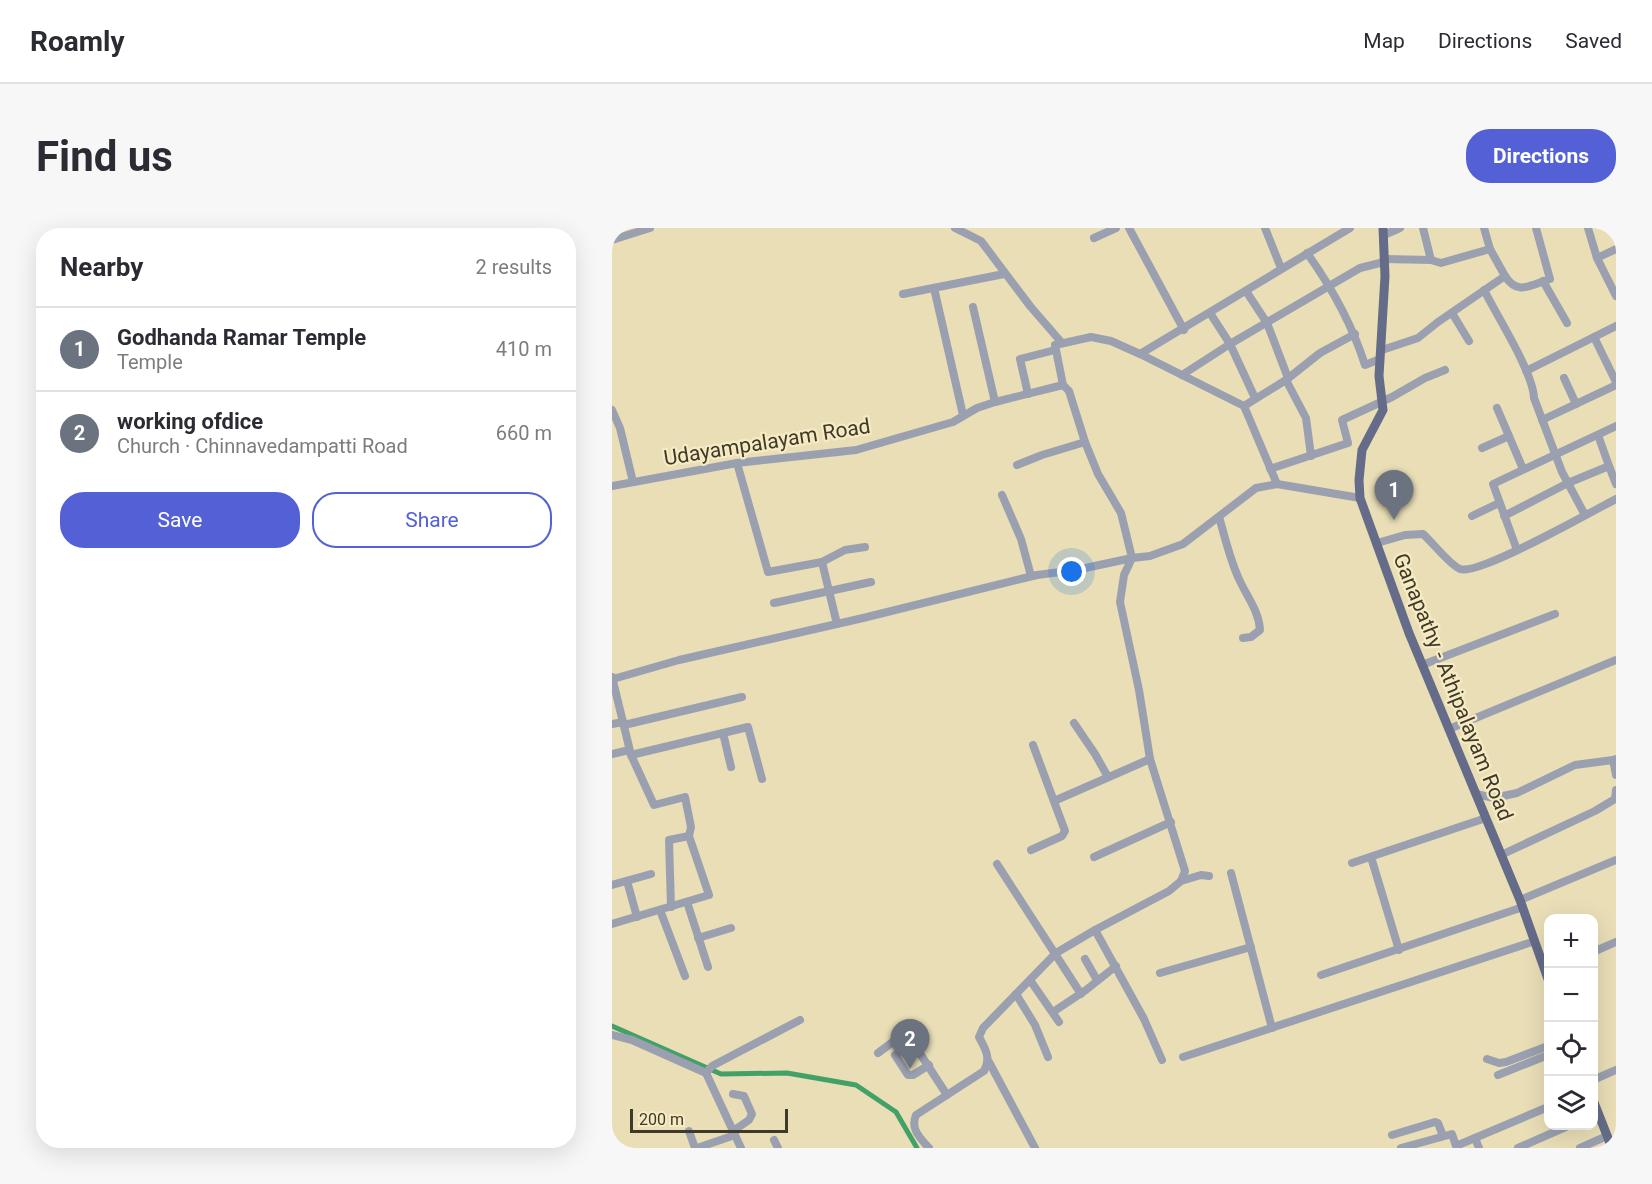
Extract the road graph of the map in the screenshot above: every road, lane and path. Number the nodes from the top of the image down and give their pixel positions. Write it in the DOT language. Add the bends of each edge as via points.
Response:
graph roads {
  1 [pos="650,228"];
  2 [pos="955,228"];
  3 [pos="1116,228"];
  4 [pos="1129,228"];
  5 [pos="1265,228"];
  6 [pos="1350,228"];
  7 [pos="1400,228"];
  8 [pos="1423,228"];
  9 [pos="1484,228"];
  10 [pos="1536,228"];
  11 [pos="1588,228"];
  12 [pos="1383,232"];
  13 [pos="1094,238"];
  14 [pos="612,240"];
  15 [pos="1491,249"];
  16 [pos="1616,249"];
  17 [pos="1308,253"];
  18 [pos="1597,258"];
  19 [pos="1384,260"];
  20 [pos="1431,260"];
  21 [pos="1281,268"];
  22 [pos="1004,274"];
  23 [pos="1505,276"];
  24 [pos="1543,281"];
  25 [pos="1613,284"];
  26 [pos="1330,286"];
  27 [pos="934,288"];
  28 [pos="1484,290"];
  29 [pos="1246,291"];
  30 [pos="903,294"];
  31 [pos="1616,296"];
  32 [pos="973,307"];
  33 [pos="1452,312"];
  34 [pos="1210,313"];
  35 [pos="1268,323"];
  36 [pos="1567,323"];
  37 [pos="1616,326"];
  38 [pos="1184,330"];
  39 [pos="1355,334"];
  40 [pos="1594,337"];
  41 [pos="1469,341"];
  42 [pos="1062,343"];
  43 [pos="1230,344"];
  44 [pos="1055,350"];
  45 [pos="1140,354"];
  46 [pos="1381,355"];
  47 [pos="1444,370"];
  48 [pos="1526,371"];
  49 [pos="1182,375"];
  50 [pos="1564,378"];
  51 [pos="1287,379"];
  52 [pos="1616,384"];
  53 [pos="1063,385"];
  54 [pos="1028,394"];
  55 [pos="1255,398"];
  56 [pos="994,402"];
  57 [pos="1382,402"];
  58 [pos="1576,404"];
  59 [pos="1244,406"];
  60 [pos="1497,408"];
  61 [pos="612,410"];
  62 [pos="963,415"];
  63 [pos="1542,420"];
  64 [pos="1616,426"];
  65 [pos="1598,435"];
  66 [pos="1509,436"];
  67 [pos="1085,442"];
  68 [pos="1482,448"];
  69 [pos="1557,454"];
  70 [pos="1311,456"];
  71 [pos="736,463"];
  72 [pos="1017,465"];
  73 [pos="1609,466"];
  74 [pos="1270,469"];
  75 [pos="1523,470"];
  76 [pos="633,482"];
  77 [pos="1568,483"];
  78 [pos="1277,484"];
  79 [pos="1616,484"];
  80 [pos="612,486"];
  81 [pos="1002,495"];
  82 [pos="1360,498"];
  83 [pos="1616,500"];
  84 [pos="1499,503"];
  85 [pos="1585,514"];
  86 [pos="1472,516"];
  87 [pos="1504,516"];
  88 [pos="1219,517"];
  89 [pos="1377,543"];
  90 [pos="866,547"];
  91 [pos="1517,550"];
  92 [pos="1132,558"];
  93 [pos="822,562"];
  94 [pos="1031,576"];
  95 [pos="871,582"];
  96 [pos="829,591"];
  97 [pos="774,603"];
  98 [pos="1555,614"];
  99 [pos="837,624"];
  100 [pos="1243,638"];
  101 [pos="1616,660"];
  102 [pos="1422,665"];
  103 [pos="613,683"];
  104 [pos="742,697"];
  105 [pos="623,723"];
  106 [pos="1074,723"];
  107 [pos="612,724"];
  108 [pos="1449,729"];
  109 [pos="723,733"];
  110 [pos="1033,746"];
  111 [pos="630,753"];
  112 [pos="612,754"];
  113 [pos="1150,759"];
  114 [pos="1615,760"];
  115 [pos="731,767"];
  116 [pos="1616,775"];
  117 [pos="1108,777"];
  118 [pos="762,779"];
  119 [pos="1616,790"];
  120 [pos="1476,794"];
  121 [pos="1054,801"];
  122 [pos="1486,819"];
  123 [pos="1171,822"];
  124 [pos="689,836"];
  125 [pos="1030,850"];
  126 [pos="1502,855"];
  127 [pos="1094,857"];
  128 [pos="1371,857"];
  129 [pos="1616,860"];
  130 [pos="1352,863"];
  131 [pos="997,864"];
  132 [pos="1231,873"];
  133 [pos="651,874"];
  134 [pos="1209,876"];
  135 [pos="627,881"];
  136 [pos="1181,881"];
  137 [pos="612,885"];
  138 [pos="687,902"];
  139 [pos="1521,904"];
  140 [pos="671,907"];
  141 [pos="660,910"];
  142 [pos="637,917"];
  143 [pos="612,924"];
  144 [pos="731,928"];
  145 [pos="1095,930"];
  146 [pos="698,938"];
  147 [pos="1535,940"];
  148 [pos="1616,942"];
  149 [pos="1251,947"];
  150 [pos="1399,950"];
  151 [pos="1598,950"];
  152 [pos="1056,953"];
  153 [pos="1085,959"];
  154 [pos="1116,966"];
  155 [pos="708,967"];
  156 [pos="1545,968"];
  157 [pos="1160,973"];
  158 [pos="1321,975"];
  159 [pos="685,976"];
  160 [pos="1030,980"];
  161 [pos="1097,980"];
  162 [pos="1016,994"];
  163 [pos="1081,994"];
  164 [pos="1053,1012"];
  165 [pos="800,1020"];
  166 [pos="1059,1022"];
  167 [pos="1272,1028"];
  168 [pos="612,1035"];
  169 [pos="1544,1048"];
  170 [pos="878,1053"];
  171 [pos="895,1055"];
  172 [pos="1048,1057"];
  173 [pos="1183,1057"];
  174 [pos="1544,1057"];
  175 [pos="1487,1059"];
  176 [pos="1162,1060"];
  177 [pos="989,1062"];
  178 [pos="929,1065"];
  179 [pos="708,1070"];
  180 [pos="1616,1070"];
  181 [pos="1498,1075"];
  182 [pos="1598,1078"];
  183 [pos="733,1094"];
  184 [pos="947,1095"];
  185 [pos="1544,1109"];
  186 [pos="1598,1117"];
  187 [pos="1557,1130"];
  188 [pos="689,1131"];
  189 [pos="734,1133"];
  190 [pos="1392,1135"];
  191 [pos="1443,1136"];
  192 [pos="1607,1136"];
  193 [pos="1475,1138"];
  194 [pos="696,1148"];
  195 [pos="741,1148"];
  196 [pos="929,1148"];
  197 [pos="1035,1148"];
  198 [pos="1401,1148"];
  199 [pos="1479,1148"];
  200 [pos="1518,1148"];
  201 [pos="1580,1148"];
  202 [pos="1614,1148"];
  1 -- 14 [label="street"];
  2 -- 22 [label="street" via="981,241"];
  3 -- 13 [label="street"];
  4 -- 38 [label="street"];
  5 -- 21 [label="street"];
  6 -- 17 [label="street"];
  7 -- 12 [label="street"];
  8 -- 20 [label="street"];
  9 -- 15 [label="street"];
  10 -- 24 [label="street" via="1550,279"];
  11 -- 18 [label="street"];
  12 -- 19 [label="main road, Ganapathy - Athipalayam Road"];
  15 -- 20 [label="street" via="1441,263"];
  15 -- 23 [label="street"];
  16 -- 18 [label="street"];
  17 -- 21 [label="street"];
  17 -- 26 [label="street"];
  18 -- 25 [label="street"];
  19 -- 20 [label="street"];
  19 -- 26 [label="street" via="1360,268"];
  19 -- 46 [label="main road, Ganapathy - Athipalayam Road"];
  21 -- 29 [label="street"];
  22 -- 27 [label="street"];
  22 -- 42 [label="street"];
  23 -- 24 [label="street" via="1511,286 1518,288"];
  23 -- 28 [label="street"];
  24 -- 36 [label="street"];
  25 -- 31 [label="street"];
  26 -- 35 [label="street"];
  26 -- 39 [label="street"];
  27 -- 30 [label="street"];
  27 -- 62 [label="street"];
  28 -- 33 [label="street"];
  28 -- 48 [label="street"];
  29 -- 34 [label="street"];
  29 -- 35 [label="street"];
  32 -- 56 [label="street"];
  33 -- 41 [label="street"];
  33 -- 46 [label="street" via="1418,338"];
  34 -- 38 [label="street"];
  34 -- 43 [label="street"];
  35 -- 43 [label="street"];
  35 -- 51 [label="street"];
  37 -- 40 [label="street"];
  38 -- 45 [label="street"];
  39 -- 46 [label="street" via="1365,364"];
  39 -- 51 [label="street"];
  40 -- 48 [label="street"];
  40 -- 52 [label="street"];
  42 -- 44 [label="street" via="1055,345"];
  42 -- 45 [label="street" via="1091,337"];
  43 -- 49 [label="street"];
  43 -- 55 [label="street"];
  44 -- 53 [label="street"];
  44 -- 54 [label="street" via="1020,359"];
  45 -- 49 [label="street"];
  46 -- 57 [label="main road, Ganapathy - Athipalayam Road"];
  47 -- 57 [label="street"];
  48 -- 63 [label="street"];
  49 -- 59 [label="street"];
  50 -- 58 [label="street"];
  51 -- 55 [label="street"];
  51 -- 70 [label="street" via="1306,418"];
  52 -- 58 [label="street"];
  53 -- 54 [label="street, Udayampalayam Road"];
  53 -- 67 [label="street" via="1069,391"];
  54 -- 56 [label="street, Udayampalayam Road"];
  55 -- 59 [label="street"];
  56 -- 62 [label="street, Udayampalayam Road"];
  57 -- 70 [label="street" via="1342,420 1348,443"];
  57 -- 82 [label="main road, Ganapathy - Athipalayam Road" via="1381,415 1362,450"];
  58 -- 63 [label="street"];
  59 -- 74 [label="street"];
  60 -- 66 [label="street"];
  61 -- 76 [label="street"];
  62 -- 71 [label="street, Udayampalayam Road" via="953,422 856,450"];
  63 -- 69 [label="street"];
  64 -- 65 [label="street"];
  65 -- 69 [label="street"];
  65 -- 73 [label="street"];
  66 -- 68 [label="street"];
  66 -- 75 [label="street"];
  67 -- 72 [label="street"];
  67 -- 92 [label="street" via="1121,513"];
  69 -- 75 [label="street"];
  69 -- 77 [label="street"];
  70 -- 74 [label="street"];
  71 -- 76 [label="street, Udayampalayam Road"];
  71 -- 93 [label="street" via="768,572"];
  73 -- 77 [label="street"];
  73 -- 79 [label="street"];
  74 -- 78 [label="street"];
  75 -- 84 [label="street" via="1493,483"];
  76 -- 80 [label="street, Udayampalayam Road"];
  77 -- 85 [label="street"];
  77 -- 87 [label="street"];
  78 -- 82 [label="street"];
  78 -- 88 [label="street" via="1256,488"];
  81 -- 94 [label="street" via="1021,539"];
  82 -- 89 [label="main road, Ganapathy - Athipalayam Road"];
  83 -- 85 [label="street"];
  84 -- 86 [label="street"];
  84 -- 87 [label="street"];
  85 -- 91 [label="street"];
  87 -- 91 [label="street"];
  88 -- 92 [label="street" via="1183,544"];
  88 -- 100 [label="street" via="1238,578 1260,622 1260,630"];
  89 -- 91 [label="street" via="1423,534 1463,571"];
  89 -- 102 [label="main road, Ganapathy - Athipalayam Road"];
  90 -- 93 [label="street" via="845,550"];
  92 -- 94 [label="street"];
  92 -- 113 [label="street" via="1124,575 1120,602"];
  93 -- 96 [label="street"];
  94 -- 99 [label="street"];
  95 -- 96 [label="street"];
  96 -- 97 [label="street"];
  96 -- 99 [label="street"];
  98 -- 102 [label="street"];
  99 -- 103 [label="street" via="679,660"];
  101 -- 108 [label="street"];
  102 -- 108 [label="main road, Ganapathy - Athipalayam Road"];
  103 -- 105 [label="street"];
  104 -- 105 [label="street"];
  105 -- 107 [label="street"];
  105 -- 111 [label="street"];
  106 -- 117 [label="street"];
  108 -- 120 [label="main road, Ganapathy - Athipalayam Road"];
  109 -- 111 [label="street"];
  109 -- 115 [label="street"];
  109 -- 118 [label="street" via="748,728"];
  110 -- 121 [label="street"];
  111 -- 112 [label="street"];
  111 -- 124 [label="street" via="654,805 685,797"];
  113 -- 117 [label="street"];
  113 -- 123 [label="street"];
  114 -- 116 [label="street"];
  114 -- 120 [label="street" via="1575,765 1517,793 1494,798"];
  117 -- 121 [label="street"];
  119 -- 126 [label="street" via="1615,799 1595,811"];
  120 -- 122 [label="main road, Ganapathy - Athipalayam Road"];
  121 -- 125 [label="street" via="1065,834"];
  122 -- 126 [label="main road, Ganapathy - Athipalayam Road"];
  122 -- 128 [label="street"];
  123 -- 127 [label="street"];
  123 -- 136 [label="street" via="1185,871"];
  124 -- 138 [label="street" via="709,895"];
  124 -- 140 [label="street" via="669,840"];
  126 -- 139 [label="main road, Ganapathy - Athipalayam Road"];
  128 -- 130 [label="street"];
  128 -- 150 [label="street"];
  129 -- 139 [label="street"];
  131 -- 152 [label="street"];
  132 -- 149 [label="street"];
  133 -- 135 [label="street"];
  134 -- 136 [label="street"];
  135 -- 137 [label="street"];
  135 -- 142 [label="street"];
  136 -- 145 [label="street"];
  138 -- 140 [label="street"];
  138 -- 146 [label="street"];
  139 -- 147 [label="main road, Ganapathy - Athipalayam Road"];
  139 -- 150 [label="street"];
  140 -- 141 [label="street"];
  141 -- 142 [label="street"];
  141 -- 159 [label="street"];
  142 -- 143 [label="street"];
  144 -- 146 [label="street"];
  145 -- 152 [label="street"];
  145 -- 154 [label="street"];
  146 -- 155 [label="street"];
  147 -- 156 [label="main road, Ganapathy - Athipalayam Road"];
  147 -- 167 [label="street"];
  148 -- 151 [label="street"];
  149 -- 157 [label="street"];
  149 -- 167 [label="street"];
  150 -- 158 [label="street"];
  152 -- 160 [label="street"];
  152 -- 163 [label="street"];
  153 -- 161 [label="street"];
  154 -- 161 [label="street"];
  154 -- 176 [label="street"];
  160 -- 162 [label="street"];
  160 -- 164 [label="street"];
  161 -- 163 [label="street"];
  162 -- 172 [label="street"];
  162 -- 177 [label="street" via="979,1037"];
  163 -- 164 [label="street"];
  164 -- 166 [label="street"];
  165 -- 179 [label="street"];
  167 -- 173 [label="street"];
  168 -- 179 [label="street"];
  169 -- 175 [label="street" via="1506,1062"];
  170 -- 178 [label="street" via="902,1035 908,1035"];
  171 -- 178 [label="street" via="910,1076"];
  174 -- 181 [label="street"];
  177 -- 184 [label="street" via="984,1071"];
  177 -- 197 [label="street"];
  178 -- 184 [label="street"];
  179 -- 189 [label="street"];
  180 -- 182 [label="street"];
  183 -- 189 [label="street" via="744,1096 752,1114"];
  184 -- 196 [label="street" via="916,1115 913,1122 914,1130"];
  185 -- 193 [label="street"];
  186 -- 192 [label="main road"];
  187 -- 200 [label="street"];
  188 -- 194 [label="street"];
  189 -- 194 [label="street"];
  189 -- 195 [label="street"];
  190 -- 191 [label="street" via="1435,1122"];
  191 -- 193 [label="street" via="1452,1134 1456,1146"];
  191 -- 198 [label="street"];
  192 -- 201 [label="street"];
  192 -- 202 [label="main road"];
  193 -- 199 [label="street"];
}
